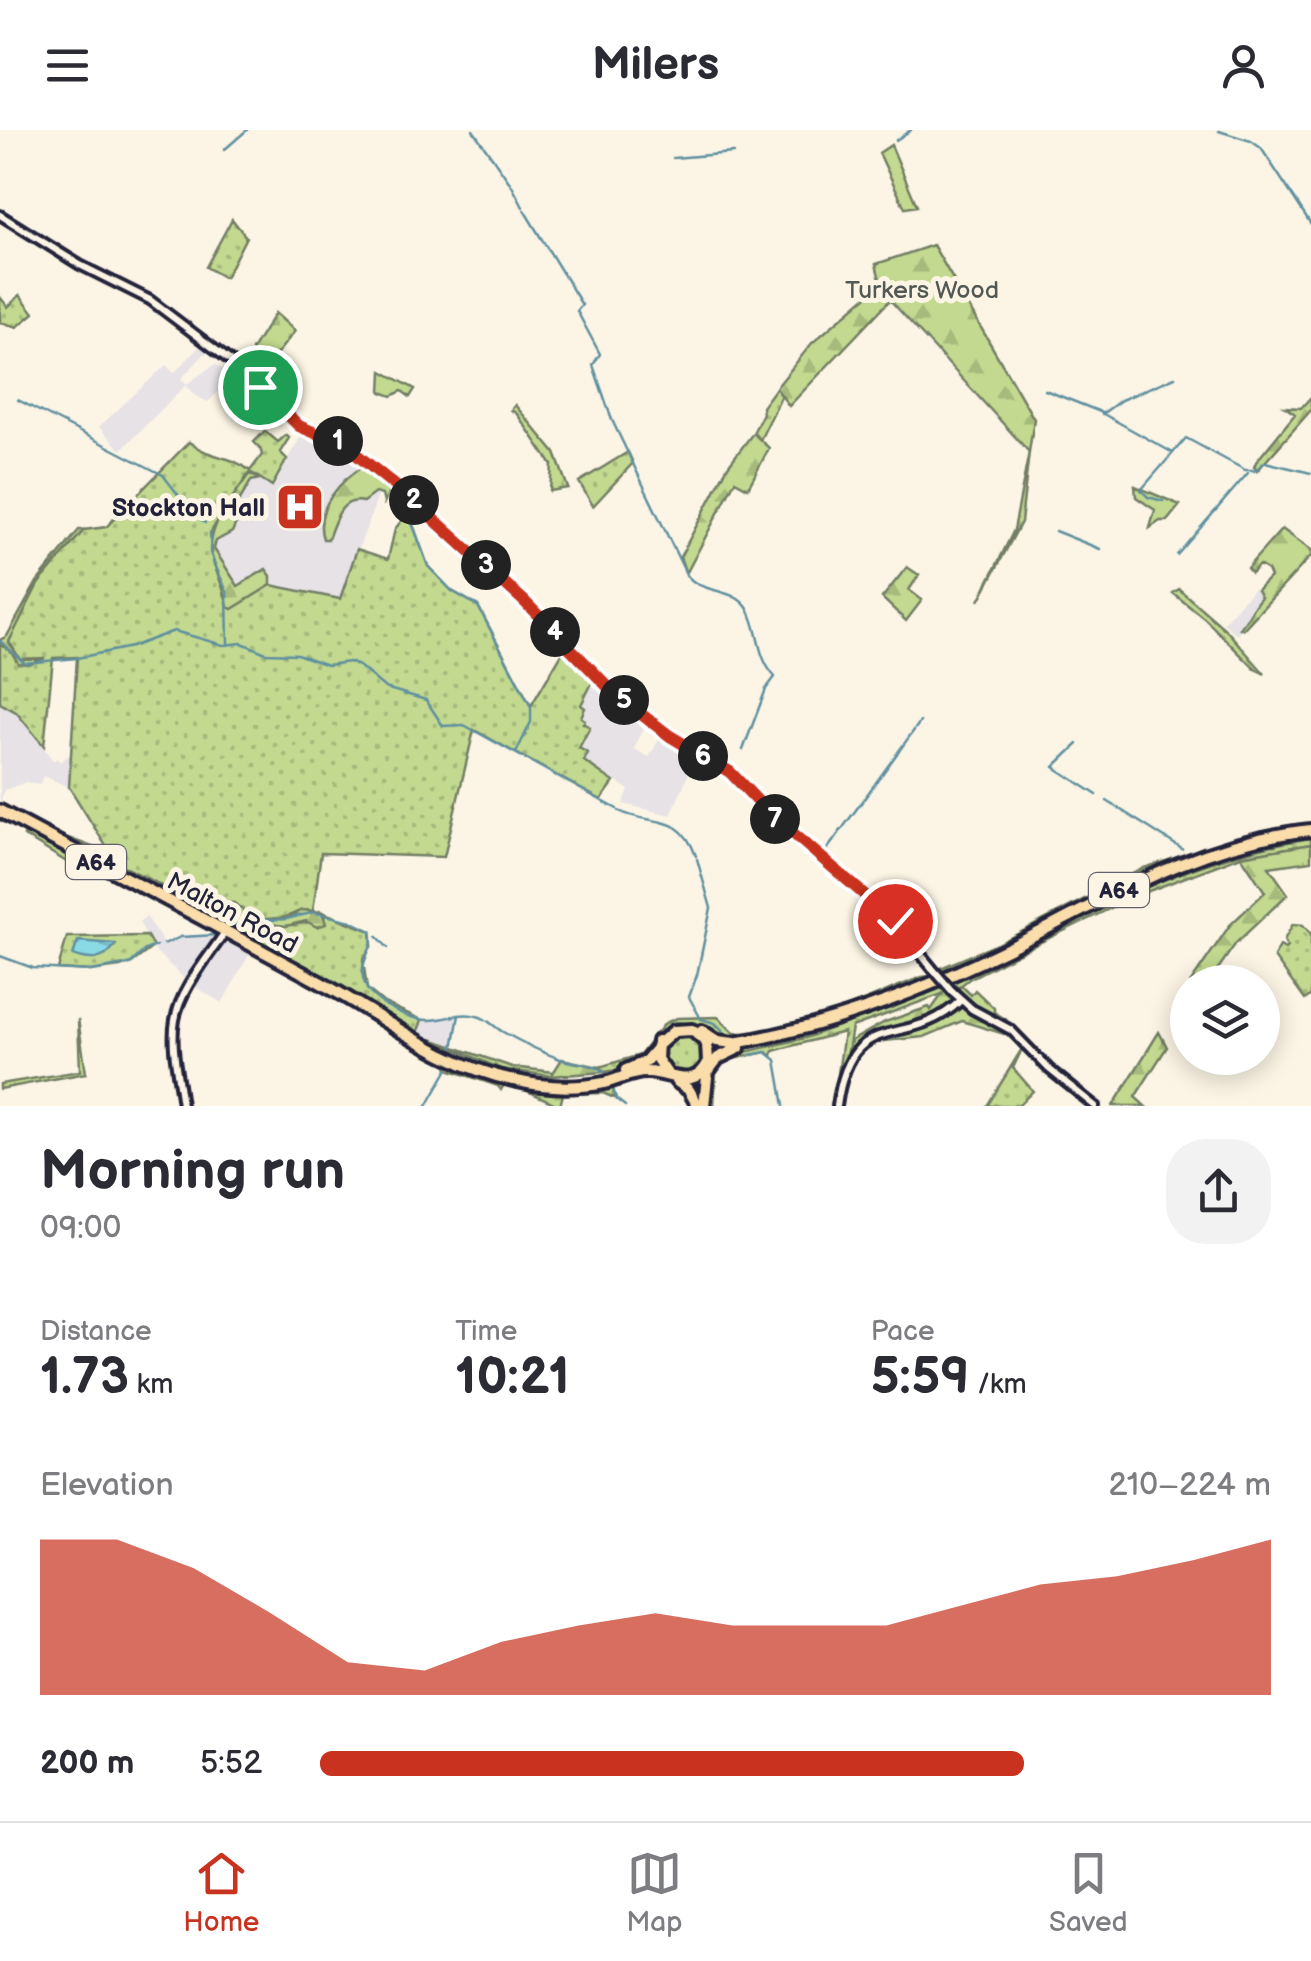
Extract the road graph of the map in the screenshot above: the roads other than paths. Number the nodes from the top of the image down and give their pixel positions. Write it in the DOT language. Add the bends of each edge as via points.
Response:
graph roads {
  1 [pos="0,216"];
  2 [pos="0,812"];
  3 [pos="1311,834"];
  4 [pos="226,931"];
  5 [pos="960,1000"];
  6 [pos="657,1048"];
  7 [pos="708,1064"];
  8 [pos="512,1077"];
  9 [pos="673,1077"];
  10 [pos="182,1106"];
  11 [pos="700,1106"];
  12 [pos="837,1106"];
  13 [pos="1096,1106"];
  1 -- 5 [label="street, bridge" via="135,290 234,363 299,426 365,460 504,583 616,695 730,772 882,908"];
  2 -- 4 [label="highway, Malton Road / A64"];
  3 -- 6 [label="highway, A64" via="1239,844 1180,862 952,975 866,1008 730,1043 678,1025 664,1032"];
  3 -- 7 [label="highway, A64" via="1182,868 924,993 817,1030 722,1050"];
  4 -- 8 [label="highway, Malton Road / A64" via="392,1024"];
  4 -- 10 [label="street" via="175,1019"];
  5 -- 12 [label="street" via="935,1021 882,1032 861,1045 844,1071"];
  5 -- 13 [label="street" via="1011,1030 1048,1070"];
  6 -- 7 [label="highway" via="674,1031 692,1030 704,1038"];
  6 -- 8 [label="highway, A64" via="640,1065 594,1078"];
  6 -- 9 [label="highway" via="659,1063"];
  7 -- 9 [label="highway" via="698,1075"];
  7 -- 11 [label="highway"];
  8 -- 9 [label="highway, A64" via="570,1086 643,1072"];
  9 -- 11 [label="highway"];
  9 -- 11 [label="highway" via="692,1087"];
}
